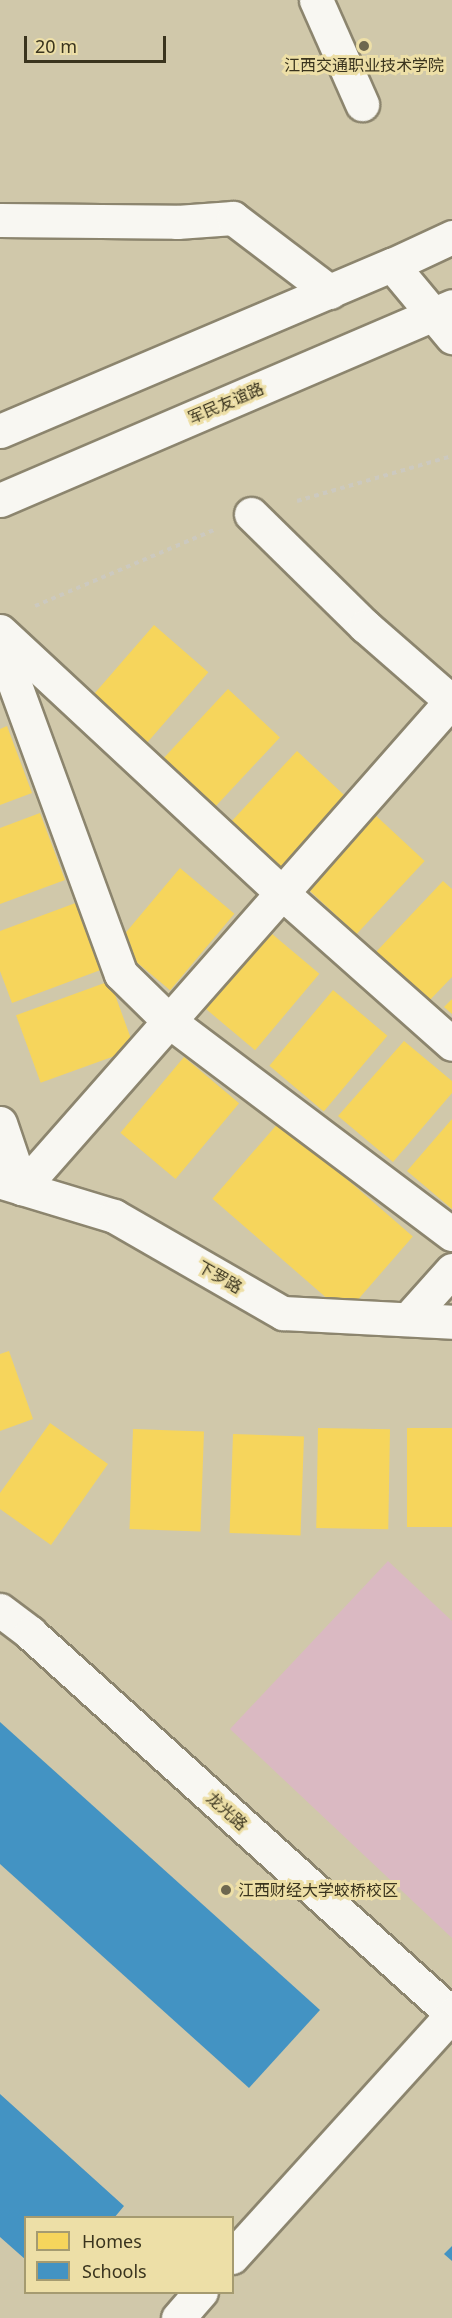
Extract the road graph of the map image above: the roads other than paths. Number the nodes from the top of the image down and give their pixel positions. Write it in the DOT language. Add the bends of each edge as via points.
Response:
graph roads {
  1 [pos="316,0"];
  2 [pos="362,104"];
  3 [pos="0,220"];
  4 [pos="447,247"];
  5 [pos="392,265"];
  6 [pos="330,291"];
  7 [pos="446,319"];
  8 [pos="0,431"];
  9 [pos="0,500"];
  10 [pos="251,514"];
  11 [pos="0,631"];
  12 [pos="0,644"];
  13 [pos="451,702"];
  14 [pos="282,893"];
  15 [pos="169,1021"];
  16 [pos="452,1044"];
  17 [pos="0,1123"];
  18 [pos="11,1185"];
  19 [pos="452,1234"];
  20 [pos="452,1270"];
  21 [pos="408,1320"];
  22 [pos="452,1322"];
  23 [pos="0,1610"];
  24 [pos="452,2014"];
  25 [pos="234,2255"];
  26 [pos="199,2294"];
  27 [pos="178,2318"];
  1 -- 2 [label="street"];
  3 -- 6 [label="street" via="177,222 233,218"];
  4 -- 5 [label="street"];
  5 -- 6 [label="street"];
  5 -- 7 [label="street"];
  6 -- 8 [label="street"];
  7 -- 9 [label="street, 军民友谊路"];
  10 -- 13 [label="street" via="364,626"];
  11 -- 14 [label="street"];
  12 -- 15 [label="street" via="122,974"];
  13 -- 14 [label="street"];
  14 -- 15 [label="street"];
  14 -- 16 [label="street"];
  15 -- 18 [label="street"];
  15 -- 19 [label="street"];
  17 -- 18 [label="street"];
  18 -- 21 [label="street, 下罗路" via="114,1216 283,1313"];
  20 -- 21 [label="street"];
  21 -- 22 [label="street, 下罗路"];
  23 -- 24 [label="street, 龙光路"];
  24 -- 25 [label="street"];
  26 -- 27 [label="street"];
}
